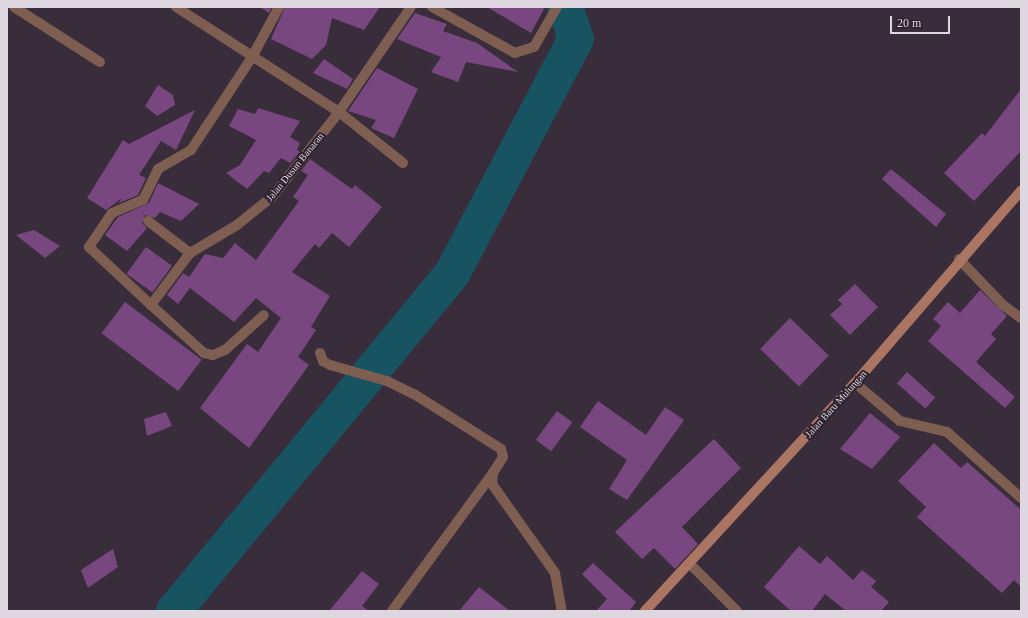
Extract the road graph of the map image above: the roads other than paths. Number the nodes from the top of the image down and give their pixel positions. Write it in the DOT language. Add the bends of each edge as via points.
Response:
graph roads {
  1 [pos="14,7"];
  2 [pos="176,7"];
  3 [pos="279,7"];
  4 [pos="411,7"];
  5 [pos="432,7"];
  6 [pos="556,9"];
  7 [pos="252,57"];
  8 [pos="100,62"];
  9 [pos="339,112"];
  10 [pos="403,163"];
  11 [pos="1021,191"];
  12 [pos="148,221"];
  13 [pos="190,253"];
  14 [pos="959,259"];
  15 [pos="151,306"];
  16 [pos="264,315"];
  17 [pos="1021,318"];
  18 [pos="320,353"];
  19 [pos="856,383"];
  20 [pos="493,473"];
  21 [pos="1021,498"];
  22 [pos="691,566"];
  23 [pos="392,611"];
  24 [pos="562,611"];
  25 [pos="645,611"];
  26 [pos="737,611"];
  1 -- 8 [label="street"];
  2 -- 7 [label="street"];
  3 -- 7 [label="street"];
  4 -- 9 [label="street, Jalan Dusun Banaran"];
  5 -- 6 [label="street" via="515,53 534,47"];
  7 -- 9 [label="street"];
  7 -- 15 [label="street" via="191,150 158,169 142,200 112,213 89,247"];
  9 -- 10 [label="street"];
  9 -- 13 [label="street, Jalan Dusun Banaran" via="263,206"];
  11 -- 14 [label="main road, Jalan Baru Mulungan"];
  12 -- 13 [label="street"];
  13 -- 15 [label="street, Jalan Dusun Banaran"];
  14 -- 17 [label="street" via="1003,305"];
  14 -- 19 [label="main road, Jalan Baru Mulungan"];
  15 -- 16 [label="street" via="204,353 213,355 225,350"];
  18 -- 20 [label="street" via="323,361 330,365 387,381 414,394 499,447 503,457"];
  19 -- 21 [label="street" via="900,421 947,432"];
  19 -- 22 [label="main road, Jalan Baru Mulungan"];
  20 -- 23 [label="street"];
  20 -- 24 [label="street" via="492,484 498,494 555,573"];
  22 -- 25 [label="main road, Jalan Baru Mulungan"];
  22 -- 26 [label="street"];
}
